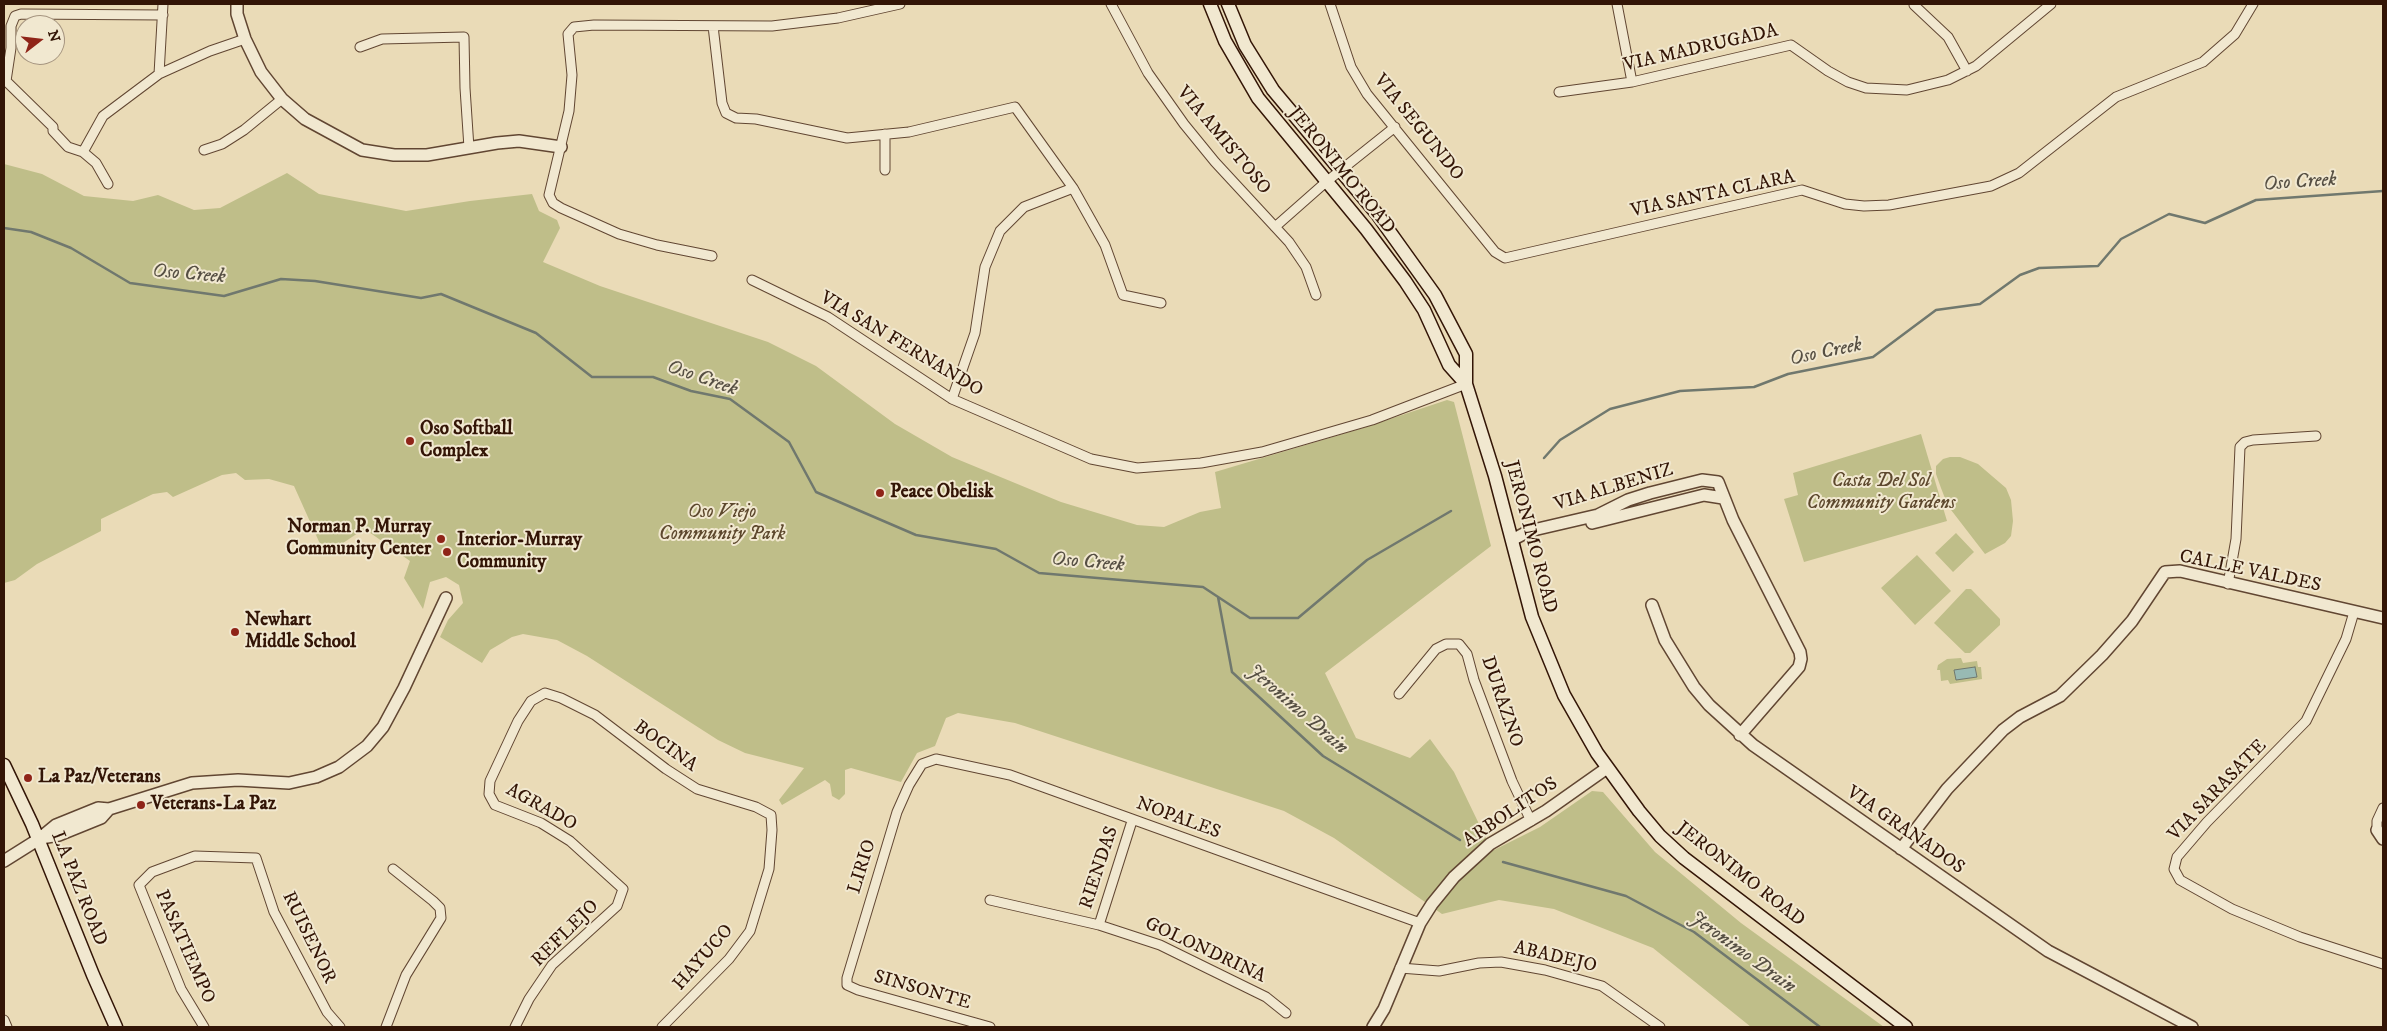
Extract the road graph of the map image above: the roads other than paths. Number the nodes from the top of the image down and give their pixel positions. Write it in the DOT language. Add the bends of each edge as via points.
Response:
graph roads {
  1 [pos="49,4"];
  2 [pos="163,4"];
  3 [pos="237,4"];
  4 [pos="900,4"];
  5 [pos="1112,4"];
  6 [pos="1210,4"];
  7 [pos="1228,4"];
  8 [pos="1330,4"];
  9 [pos="1617,4"];
  10 [pos="2051,4"];
  11 [pos="2253,4"];
  12 [pos="1914,5"];
  13 [pos="49,14"];
  14 [pos="163,15"];
  15 [pos="713,26"];
  16 [pos="245,39"];
  17 [pos="360,47"];
  18 [pos="1967,71"];
  19 [pos="159,74"];
  20 [pos="1632,82"];
  21 [pos="1559,92"];
  22 [pos="282,99"];
  23 [pos="1394,127"];
  24 [pos="885,134"];
  25 [pos="469,148"];
  26 [pos="561,148"];
  27 [pos="204,150"];
  28 [pos="83,152"];
  29 [pos="886,170"];
  30 [pos="1340,172"];
  31 [pos="1326,182"];
  32 [pos="108,184"];
  33 [pos="1073,188"];
  34 [pos="1276,227"];
  35 [pos="712,256"];
  36 [pos="1505,258"];
  37 [pos="752,280"];
  38 [pos="1316,295"];
  39 [pos="1161,302"];
  40 [pos="1466,384"];
  41 [pos="952,399"];
  42 [pos="2316,436"];
  43 [pos="1669,488"];
  44 [pos="1724,498"];
  45 [pos="1673,504"];
  46 [pos="1512,540"];
  47 [pos="2228,584"];
  48 [pos="446,598"];
  49 [pos="1652,605"];
  50 [pos="2354,612"];
  51 [pos="2383,618"];
  52 [pos="546,693"];
  53 [pos="1399,694"];
  54 [pos="1740,735"];
  55 [pos="922,764"];
  56 [pos="4,765"];
  57 [pos="1607,768"];
  58 [pos="2383,808"];
  59 [pos="771,815"];
  60 [pos="1132,821"];
  61 [pos="1531,821"];
  62 [pos="2380,834"];
  63 [pos="39,839"];
  64 [pos="1901,849"];
  65 [pos="256,858"];
  66 [pos="4,861"];
  67 [pos="394,869"];
  68 [pos="623,889"];
  69 [pos="990,900"];
  70 [pos="1420,923"];
  71 [pos="1098,925"];
  72 [pos="2383,964"];
  73 [pos="1400,968"];
  74 [pos="847,985"];
  75 [pos="1286,1013"];
  76 [pos="4,1020"];
  77 [pos="7,1027"];
  78 [pos="116,1027"];
  79 [pos="204,1027"];
  80 [pos="340,1027"];
  81 [pos="386,1027"];
  82 [pos="515,1027"];
  83 [pos="662,1027"];
  84 [pos="990,1027"];
  85 [pos="1373,1027"];
  86 [pos="1660,1027"];
  87 [pos="1906,1027"];
  88 [pos="2192,1027"];
  1 -- 13 [label="street"];
  2 -- 14 [label="street"];
  3 -- 16 [label="street"];
  4 -- 15 [label="street" via="838,18 772,26"];
  5 -- 34 [label="street, VIA AMISTOSO" via="1148,73 1184,124"];
  6 -- 31 [label="main road, JERONIMO ROAD" via="1225,41 1258,98"];
  7 -- 30 [label="main road, JERONIMO ROAD" via="1245,45 1273,90"];
  8 -- 23 [label="street, VIA SEGUNDO" via="1350,67"];
  9 -- 20 [label="street"];
  10 -- 18 [label="street, VIA MADRUGADA"];
  11 -- 36 [label="street, VIA SANTA CLARA" via="2235,34 2203,62 2116,97 2019,173 1991,186 1889,205 1864,206 1845,204 1802,190"];
  12 -- 18 [label="street" via="1948,37"];
  13 -- 14 [label="street"];
  13 -- 28 [label="street" via="15,16 11,26 6,81 53,127 68,147"];
  14 -- 19 [label="street"];
  15 -- 24 [label="street" via="726,113 736,118 756,119 847,138"];
  15 -- 26 [label="street" via="574,27 568,34 572,76"];
  16 -- 19 [label="street"];
  16 -- 22 [label="street" via="261,72"];
  17 -- 25 [label="street" via="382,39 464,37"];
  18 -- 20 [label="street, VIA MADRUGADA" via="1927,87 1907,90 1866,88 1828,71 1791,45"];
  19 -- 28 [label="street" via="103,116"];
  20 -- 21 [label="street, VIA MADRUGADA"];
  22 -- 25 [label="street" via="305,119 362,150 394,155 427,155"];
  22 -- 27 [label="street" via="244,130 222,144"];
  23 -- 30 [label="street"];
  23 -- 36 [label="street, VIA SEGUNDO" via="1495,252"];
  24 -- 29 [label="street"];
  24 -- 33 [label="street" via="909,132 1015,107"];
  25 -- 26 [label="street" via="519,141"];
  26 -- 35 [label="street" via="549,195 554,203 619,234"];
  28 -- 32 [label="street" via="96,163"];
  30 -- 31 [label="street"];
  30 -- 40 [label="main road, JERONIMO ROAD" via="1377,214 1435,295 1466,354"];
  31 -- 34 [label="street"];
  31 -- 40 [label="main road, JERONIMO ROAD" via="1405,281 1424,310 1449,365"];
  33 -- 39 [label="street" via="1105,245 1122,295"];
  33 -- 41 [label="street" via="1024,207 1000,231 985,267 975,333"];
  34 -- 38 [label="street, VIA AMISTOSO" via="1306,267"];
  37 -- 41 [label="street, VIA SAN FERNANDO" via="828,317"];
  40 -- 41 [label="street, VIA SAN FERNANDO" via="1372,420 1262,452 1202,463 1137,468 1091,460"];
  40 -- 46 [label="main road, JERONIMO ROAD"];
  42 -- 47 [label="street" via="2253,440 2240,447 2236,538"];
  43 -- 44 [label="street, VIA ALBENIZ" via="1714,480 1718,482"];
  43 -- 45 [label="street"];
  43 -- 46 [label="street, VIA ALBENIZ" via="1628,500 1598,515 1529,531"];
  44 -- 45 [label="street, VIA ALBENIZ" via="1704,495"];
  44 -- 54 [label="street, VIA ALBENIZ" via="1800,652 1801,660 1799,667"];
  45 -- 46 [label="street, VIA ALBENIZ"];
  46 -- 57 [label="main road, JERONIMO ROAD" via="1543,647 1564,696"];
  47 -- 50 [label="street, CALLE VALDES"];
  47 -- 64 [label="street, CALLE VALDES" via="2180,571 2166,572 2132,621 2102,655 2060,696 2003,730 1947,789"];
  48 -- 63 [label="street" via="388,720 373,740 339,767 316,777 289,783 229,780 192,783 109,809 101,818 59,835"];
  49 -- 54 [label="street, VIA GRANADOS" via="1665,640 1694,687"];
  50 -- 51 [label="street, CALLE VALDES"];
  50 -- 72 [label="street, VIA SARASATE" via="2346,639 2306,722 2206,822 2177,856 2174,869 2180,880 2232,908 2300,937"];
  52 -- 59 [label="street, BOCINA" via="596,716 697,789 756,807"];
  52 -- 68 [label="street, AGRADO" via="532,701 518,721 490,781 489,794 496,805 541,823 570,841"];
  53 -- 61 [label="street, DURAZNO" via="1436,649 1446,644 1459,644 1467,654 1508,772"];
  54 -- 64 [label="street, VIA GRANADOS"];
  55 -- 60 [label="street, NOPALES" via="936,759 1010,775"];
  55 -- 74 [label="street, LIRIO" via="897,812"];
  56 -- 63 [label="main road, LA PAZ ROAD"];
  57 -- 61 [label="street, ARBOLITOS"];
  57 -- 87 [label="main road, JERONIMO ROAD" via="1660,836 1684,858"];
  58 -- 62 [label="street" via="2377,820"];
  59 -- 83 [label="street, HAYUCO" via="769,869 750,931 729,959"];
  60 -- 70 [label="street, NOPALES"];
  60 -- 71 [label="street, RIENDAS"];
  61 -- 70 [label="street, ARBOLITOS" via="1490,844 1466,864 1442,890"];
  63 -- 66 [label="street"];
  63 -- 78 [label="main road, LA PAZ ROAD"];
  64 -- 88 [label="street, VIA GRANADOS" via="2048,951"];
  65 -- 79 [label="street, PASATIEMPO" via="195,856 152,872 139,885 181,989"];
  65 -- 80 [label="street, RUISENOR" via="274,912 327,1012"];
  67 -- 81 [label="street" via="433,900 440,908 440,918 406,975"];
  68 -- 82 [label="street, REFLEJO" via="617,906 552,965"];
  69 -- 71 [label="street, GOLONDRINA"];
  70 -- 73 [label="street, ARBOLITOS"];
  71 -- 75 [label="street, GOLONDRINA" via="1160,945 1266,997"];
  73 -- 85 [label="street, ARBOLITOS" via="1384,1009"];
  73 -- 86 [label="street, ABADEJO" via="1433,971 1501,962 1545,970 1602,986"];
  74 -- 84 [label="street, SINSONTE"];
  76 -- 77 [label="street"];
}
